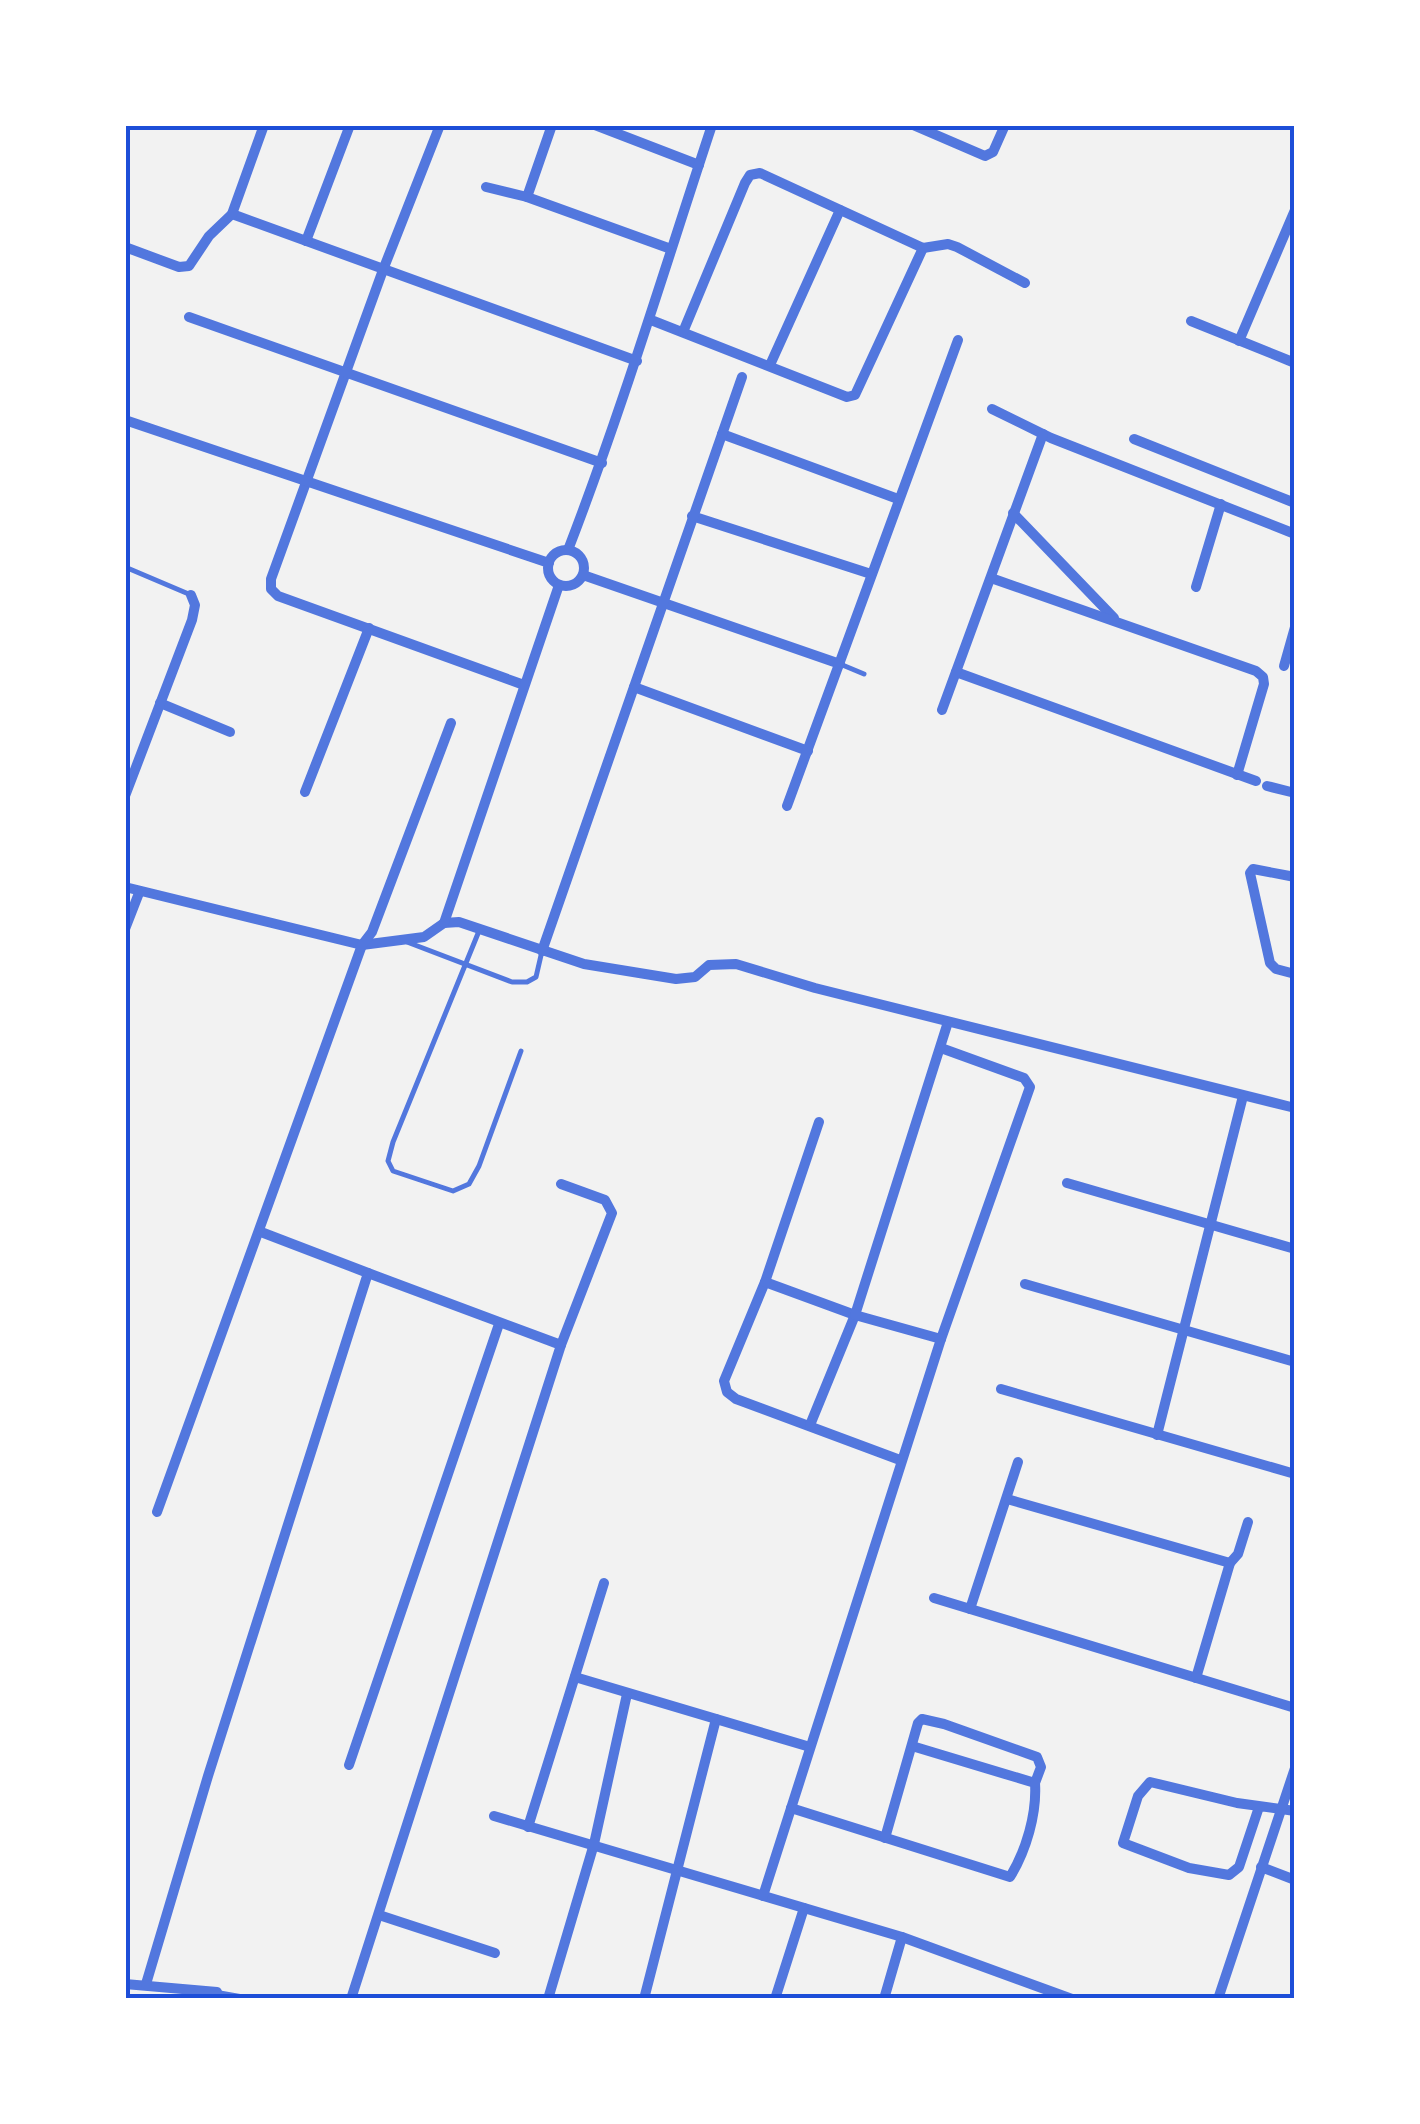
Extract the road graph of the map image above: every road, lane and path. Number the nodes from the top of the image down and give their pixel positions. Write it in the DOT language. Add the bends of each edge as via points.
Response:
graph roads {
  1 [pos="264,125"];
  2 [pos="350,125"];
  3 [pos="440,125"];
  4 [pos="552,125"];
  5 [pos="595,125"];
  6 [pos="712,125"];
  7 [pos="914,125"];
  8 [pos="1006,125"];
  9 [pos="699,164"];
  10 [pos="486,187"];
  11 [pos="527,197"];
  12 [pos="840,210"];
  13 [pos="1295,210"];
  14 [pos="232,214"];
  15 [pos="1291,230"];
  16 [pos="306,242"];
  17 [pos="125,247"];
  18 [pos="923,248"];
  19 [pos="671,249"];
  20 [pos="383,270"];
  21 [pos="1026,283"];
  22 [pos="188,317"];
  23 [pos="651,320"];
  24 [pos="1192,321"];
  25 [pos="684,332"];
  26 [pos="958,340"];
  27 [pos="1239,341"];
  28 [pos="638,357"];
  29 [pos="1295,363"];
  30 [pos="770,365"];
  31 [pos="346,371"];
  32 [pos="742,378"];
  33 [pos="992,409"];
  34 [pos="125,420"];
  35 [pos="722,434"];
  36 [pos="1043,434"];
  37 [pos="1134,439"];
  38 [pos="602,463"];
  39 [pos="305,483"];
  40 [pos="898,499"];
  41 [pos="1220,504"];
  42 [pos="1295,504"];
  43 [pos="1014,512"];
  44 [pos="692,516"];
  45 [pos="1295,534"];
  46 [pos="568,550"];
  47 [pos="549,563"];
  48 [pos="125,567"];
  49 [pos="871,574"];
  50 [pos="583,575"];
  51 [pos="991,578"];
  52 [pos="560,585"];
  53 [pos="1196,587"];
  54 [pos="191,594"];
  55 [pos="662,601"];
  56 [pos="1118,622"];
  57 [pos="1295,627"];
  58 [pos="369,628"];
  59 [pos="840,664"];
  60 [pos="1284,666"];
  61 [pos="956,672"];
  62 [pos="864,674"];
  63 [pos="524,685"];
  64 [pos="634,687"];
  65 [pos="160,703"];
  66 [pos="942,710"];
  67 [pos="451,723"];
  68 [pos="230,732"];
  69 [pos="808,750"];
  70 [pos="1238,775"];
  71 [pos="305,792"];
  72 [pos="1295,794"];
  73 [pos="125,796"];
  74 [pos="788,806"];
  75 [pos="1295,877"];
  76 [pos="125,887"];
  77 [pos="140,893"];
  78 [pos="444,923"];
  79 [pos="125,929"];
  80 [pos="480,929"];
  81 [pos="404,940"];
  82 [pos="362,945"];
  83 [pos="542,952"];
  84 [pos="463,964"];
  85 [pos="1295,974"];
  86 [pos="948,1022"];
  87 [pos="941,1048"];
  88 [pos="521,1051"];
  89 [pos="1243,1096"];
  90 [pos="1295,1108"];
  91 [pos="819,1122"];
  92 [pos="1067,1183"];
  93 [pos="560,1184"];
  94 [pos="1212,1224"];
  95 [pos="261,1232"];
  96 [pos="1295,1249"];
  97 [pos="368,1273"];
  98 [pos="765,1282"];
  99 [pos="1025,1284"];
  100 [pos="855,1314"];
  101 [pos="499,1324"];
  102 [pos="1184,1330"];
  103 [pos="940,1339"];
  104 [pos="561,1345"];
  105 [pos="1295,1362"];
  106 [pos="1000,1389"];
  107 [pos="810,1424"];
  108 [pos="1157,1435"];
  109 [pos="900,1460"];
  110 [pos="1018,1462"];
  111 [pos="1295,1474"];
  112 [pos="1007,1499"];
  113 [pos="157,1512"];
  114 [pos="1248,1522"];
  115 [pos="1230,1563"];
  116 [pos="604,1582"];
  117 [pos="934,1598"];
  118 [pos="970,1610"];
  119 [pos="575,1677"];
  120 [pos="1196,1678"];
  121 [pos="627,1694"];
  122 [pos="1295,1708"];
  123 [pos="716,1719"];
  124 [pos="912,1746"];
  125 [pos="810,1747"];
  126 [pos="349,1765"];
  127 [pos="1295,1768"];
  128 [pos="1035,1783"];
  129 [pos="1258,1807"];
  130 [pos="791,1808"];
  131 [pos="1281,1808"];
  132 [pos="1295,1811"];
  133 [pos="494,1816"];
  134 [pos="528,1827"];
  135 [pos="885,1838"];
  136 [pos="594,1844"];
  137 [pos="1261,1867"];
  138 [pos="680,1872"];
  139 [pos="1295,1880"];
  140 [pos="762,1896"];
  141 [pos="804,1908"];
  142 [pos="380,1916"];
  143 [pos="902,1938"];
  144 [pos="495,1953"];
  145 [pos="125,1984"];
  146 [pos="146,1984"];
  147 [pos="216,1996"];
  148 [pos="254,1999"];
  149 [pos="351,1999"];
  150 [pos="548,1999"];
  151 [pos="644,1999"];
  152 [pos="775,1999"];
  153 [pos="884,1999"];
  154 [pos="1072,1999"];
  155 [pos="1218,1999"];
  1 -- 14 [label="street"];
  2 -- 16 [label="street"];
  3 -- 20 [label="street"];
  4 -- 11 [label="street"];
  5 -- 9 [label="street"];
  6 -- 9 [label="street"];
  7 -- 8 [label="street" via="985,156"];
  9 -- 19 [label="street"];
  10 -- 11 [label="street"];
  11 -- 19 [label="street"];
  12 -- 18 [label="street"];
  12 -- 25 [label="street" via="750,175"];
  12 -- 30 [label="street"];
  13 -- 15 [label="street"];
  14 -- 16 [label="street"];
  14 -- 17 [label="street" via="188,266"];
  15 -- 27 [label="street"];
  16 -- 20 [label="street"];
  18 -- 21 [label="street" via="957,247"];
  18 -- 30 [label="street" via="855,395"];
  19 -- 23 [label="street"];
  20 -- 28 [label="street"];
  20 -- 31 [label="street"];
  22 -- 31 [label="street"];
  23 -- 25 [label="street"];
  23 -- 28 [label="street"];
  24 -- 27 [label="street"];
  25 -- 30 [label="street"];
  26 -- 40 [label="street"];
  27 -- 29 [label="street"];
  28 -- 38 [label="street"];
  31 -- 38 [label="street"];
  31 -- 39 [label="street"];
  32 -- 35 [label="street"];
  33 -- 36 [label="street"];
  34 -- 39 [label="street"];
  35 -- 40 [label="street"];
  35 -- 44 [label="street"];
  36 -- 41 [label="street"];
  36 -- 43 [label="street"];
  37 -- 42 [label="street"];
  38 -- 46 [label="street"];
  39 -- 47 [label="street"];
  39 -- 58 [label="street" via="271,589"];
  40 -- 49 [label="street"];
  41 -- 45 [label="street"];
  41 -- 53 [label="street"];
  43 -- 51 [label="street"];
  43 -- 56 [label="street"];
  44 -- 49 [label="street"];
  44 -- 55 [label="street"];
  46 -- 47 [label="street"];
  46 -- 50 [label="street" via="582,559"];
  47 -- 52 [label="street"];
  48 -- 54 [label="lane"];
  49 -- 59 [label="street"];
  50 -- 52 [label="street"];
  50 -- 55 [label="street"];
  51 -- 56 [label="street"];
  51 -- 61 [label="street"];
  52 -- 63 [label="street"];
  54 -- 65 [label="street" via="192,620"];
  55 -- 59 [label="street"];
  55 -- 64 [label="street"];
  56 -- 70 [label="street" via="1263,677"];
  57 -- 60 [label="street"];
  58 -- 63 [label="street"];
  58 -- 71 [label="street"];
  59 -- 62 [label="lane"];
  59 -- 69 [label="street"];
  61 -- 66 [label="street"];
  61 -- 70 [label="street"];
  63 -- 78 [label="street"];
  64 -- 69 [label="street"];
  64 -- 83 [label="street"];
  65 -- 68 [label="street"];
  65 -- 73 [label="street"];
  67 -- 82 [label="street"];
  69 -- 74 [label="street"];
  70 -- 72 [label="street"];
  75 -- 85 [label="street" via="1259,868 1250,873 1270,963"];
  76 -- 77 [label="street"];
  77 -- 79 [label="street"];
  77 -- 82 [label="street"];
  78 -- 80 [label="street"];
  78 -- 81 [label="street" via="424,937"];
  80 -- 83 [label="street"];
  80 -- 84 [label="lane"];
  81 -- 82 [label="street"];
  81 -- 84 [label="lane"];
  82 -- 95 [label="street"];
  83 -- 84 [label="lane" via="536,977 527,982"];
  83 -- 86 [label="street" via="676,980 710,965 736,964"];
  84 -- 88 [label="lane" via="392,1142 393,1171 453,1191 468,1184"];
  86 -- 87 [label="street"];
  86 -- 89 [label="street"];
  87 -- 100 [label="street"];
  87 -- 103 [label="street" via="1024,1078 1030,1087"];
  89 -- 90 [label="street"];
  89 -- 94 [label="street"];
  91 -- 98 [label="street"];
  92 -- 94 [label="street"];
  93 -- 104 [label="street" via="604,1200 612,1213"];
  94 -- 96 [label="street"];
  94 -- 102 [label="street"];
  95 -- 97 [label="street"];
  95 -- 113 [label="street"];
  97 -- 101 [label="street"];
  97 -- 146 [label="street"];
  98 -- 100 [label="street"];
  98 -- 107 [label="street" via="724,1381 727,1392"];
  99 -- 102 [label="street"];
  100 -- 103 [label="street"];
  100 -- 107 [label="street"];
  101 -- 104 [label="street"];
  101 -- 126 [label="street"];
  102 -- 105 [label="street"];
  102 -- 108 [label="street"];
  103 -- 109 [label="street"];
  104 -- 142 [label="street"];
  106 -- 108 [label="street"];
  107 -- 109 [label="street"];
  108 -- 111 [label="street"];
  109 -- 125 [label="street"];
  110 -- 112 [label="street"];
  112 -- 115 [label="street"];
  112 -- 118 [label="street"];
  114 -- 115 [label="street"];
  115 -- 120 [label="street"];
  116 -- 119 [label="street"];
  117 -- 118 [label="street"];
  118 -- 120 [label="street"];
  119 -- 121 [label="street"];
  119 -- 134 [label="street"];
  120 -- 122 [label="street"];
  121 -- 123 [label="street"];
  121 -- 136 [label="street"];
  123 -- 125 [label="street"];
  123 -- 138 [label="street"];
  124 -- 128 [label="street"];
  124 -- 128 [label="street" via="922,1719 944,1724 1038,1757"];
  124 -- 135 [label="street"];
  125 -- 130 [label="street"];
  127 -- 131 [label="street"];
  128 -- 135 [label="street" via="1025,1846 1010,1877"];
  129 -- 129 [label="street" via="1239,1867 1229,1875 1123,1844 1138,1796 1150,1782"];
  129 -- 131 [label="street"];
  130 -- 135 [label="street"];
  130 -- 140 [label="street"];
  131 -- 132 [label="street"];
  131 -- 137 [label="street"];
  133 -- 134 [label="street"];
  134 -- 136 [label="street"];
  136 -- 138 [label="street"];
  136 -- 150 [label="street"];
  137 -- 139 [label="street"];
  137 -- 155 [label="street"];
  138 -- 140 [label="street"];
  138 -- 151 [label="street"];
  140 -- 141 [label="street"];
  141 -- 143 [label="street"];
  141 -- 152 [label="street"];
  142 -- 144 [label="street"];
  142 -- 149 [label="street"];
  143 -- 153 [label="street"];
  143 -- 154 [label="street"];
  145 -- 146 [label="street"];
  146 -- 147 [label="street"];
  147 -- 148 [label="lane"];
}
